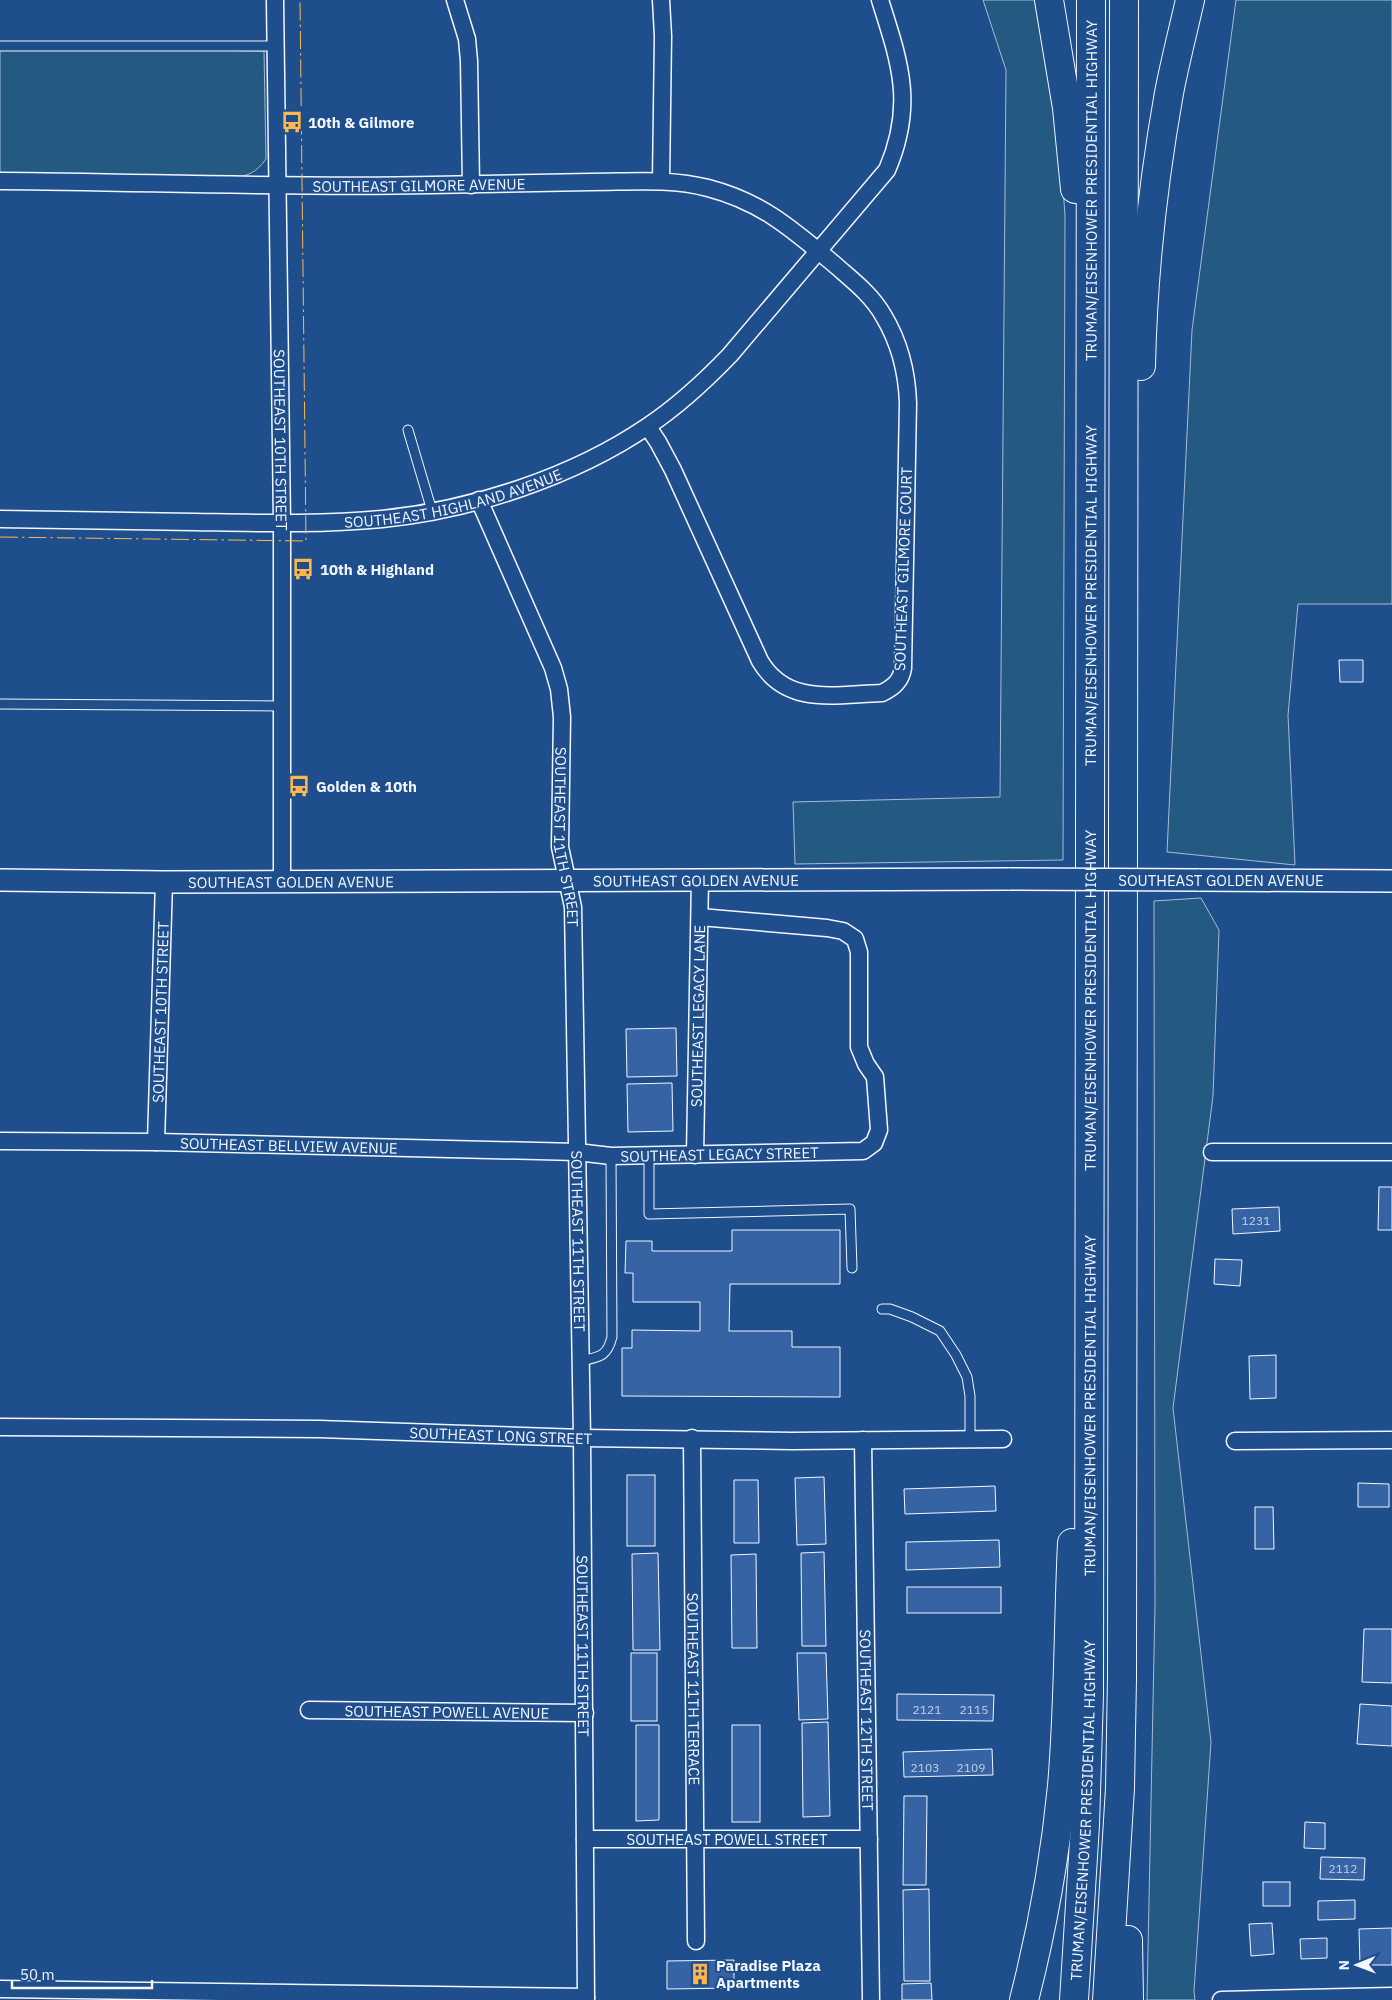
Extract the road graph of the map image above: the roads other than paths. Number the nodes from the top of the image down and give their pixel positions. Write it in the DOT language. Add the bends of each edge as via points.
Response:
graph roads {
  1 [pos="275,0"];
  2 [pos="455,0"];
  3 [pos="661,0"];
  4 [pos="880,0"];
  5 [pos="1048,0"];
  6 [pos="1091,0"];
  7 [pos="1124,0"];
  8 [pos="1190,0"];
  9 [pos="0,46"];
  10 [pos="276,46"];
  11 [pos="0,181"];
  12 [pos="661,181"];
  13 [pos="471,185"];
  14 [pos="276,186"];
  15 [pos="819,252"];
  16 [pos="1091,387"];
  17 [pos="648,426"];
  18 [pos="408,430"];
  19 [pos="479,500"];
  20 [pos="432,511"];
  21 [pos="0,518"];
  22 [pos="282,523"];
  23 [pos="1123,597"];
  24 [pos="0,704"];
  25 [pos="282,706"];
  26 [pos="568,879"];
  27 [pos="700,879"];
  28 [pos="0,880"];
  29 [pos="282,881"];
  30 [pos="1392,881"];
  31 [pos="164,882"];
  32 [pos="700,917"];
  33 [pos="0,1141"];
  34 [pos="156,1142"];
  35 [pos="577,1152"];
  36 [pos="1212,1152"];
  37 [pos="1392,1152"];
  38 [pos="695,1155"];
  39 [pos="611,1156"];
  40 [pos="649,1156"];
  41 [pos="852,1268"];
  42 [pos="882,1309"];
  43 [pos="581,1361"];
  44 [pos="1090,1362"];
  45 [pos="0,1427"];
  46 [pos="582,1438"];
  47 [pos="692,1438"];
  48 [pos="1002,1439"];
  49 [pos="863,1440"];
  50 [pos="970,1440"];
  51 [pos="1235,1440"];
  52 [pos="1392,1440"];
  53 [pos="309,1710"];
  54 [pos="585,1713"];
  55 [pos="1120,1788"];
  56 [pos="585,1839"];
  57 [pos="696,1839"];
  58 [pos="869,1839"];
  59 [pos="696,1941"];
  60 [pos="0,1989"];
  61 [pos="170,1996"];
  62 [pos="1392,1996"];
  63 [pos="586,1999"];
  64 [pos="871,2000"];
  65 [pos="1024,2000"];
  66 [pos="1074,2000"];
  67 [pos="1107,2000"];
  68 [pos="1129,2000"];
  69 [pos="1221,2000"];
  1 -- 10 [label="street, SOUTHEAST 10TH STREET"];
  2 -- 13 [label="street" via="467,39 469,61"];
  3 -- 12 [label="street"];
  4 -- 15 [label="street, SOUTHEAST HIGHLAND AVENUE" via="902,81 901,124 894,153 882,177"];
  5 -- 16 [label="highway" via="1072,147 1077,258"];
  6 -- 16 [label="highway, TRUMAN/EISENHOWER PRESIDENTIAL HIGHWAY"];
  7 -- 23 [label="highway"];
  8 -- 23 [label="highway" via="1169,91 1149,235 1140,441"];
  9 -- 10 [label="lane"];
  10 -- 14 [label="street, SOUTHEAST 10TH STREET"];
  11 -- 14 [label="street, SOUTHEAST GILMORE AVENUE"];
  12 -- 13 [label="street, SOUTHEAST GILMORE AVENUE"];
  12 -- 15 [label="street, SOUTHEAST GILMORE AVENUE" via="708,188 741,199 768,212"];
  13 -- 14 [label="street, SOUTHEAST GILMORE AVENUE"];
  14 -- 22 [label="street, SOUTHEAST 10TH STREET"];
  15 -- 17 [label="street, SOUTHEAST HIGHLAND AVENUE" via="730,355 702,383"];
  15 -- 17 [label="street, SOUTHEAST GILMORE COURT" via="865,291 883,314 895,338 905,373 908,403 902,668 898,682 892,688 882,692 809,695 789,689 771,676 760,661 672,470"];
  16 -- 44 [label="highway, TRUMAN/EISENHOWER PRESIDENTIAL HIGHWAY"];
  17 -- 19 [label="street, SOUTHEAST HIGHLAND AVENUE" via="558,474"];
  18 -- 20 [label="lane"];
  19 -- 20 [label="street, SOUTHEAST HIGHLAND AVENUE"];
  19 -- 26 [label="street, SOUTHEAST 11TH STREET" via="553,668 559,689 562,716 560,847"];
  20 -- 22 [label="street, SOUTHEAST HIGHLAND AVENUE" via="383,518"];
  21 -- 22 [label="street, SOUTHEAST HIGHLAND AVENUE"];
  22 -- 25 [label="street, SOUTHEAST 10TH STREET"];
  23 -- 55 [label="highway"];
  24 -- 25 [label="lane"];
  25 -- 29 [label="street, SOUTHEAST 10TH STREET"];
  26 -- 27 [label="street, SOUTHEAST GOLDEN AVENUE"];
  26 -- 29 [label="street, SOUTHEAST GOLDEN AVENUE"];
  26 -- 35 [label="street, SOUTHEAST 11TH STREET" via="573,907"];
  27 -- 30 [label="street, SOUTHEAST GOLDEN AVENUE, bridge"];
  27 -- 32 [label="street, SOUTHEAST LEGACY LANE"];
  28 -- 31 [label="street, SOUTHEAST GOLDEN AVENUE"];
  29 -- 31 [label="street, SOUTHEAST GOLDEN AVENUE"];
  31 -- 34 [label="street, SOUTHEAST 10TH STREET"];
  32 -- 38 [label="street, SOUTHEAST LEGACY LANE"];
  32 -- 38 [label="street, SOUTHEAST LEGACY STREET" via="827,928 843,931 855,939 859,952 859,1046 875,1076 879,1130 874,1143 864,1151"];
  33 -- 34 [label="street, SOUTHEAST BELLVIEW AVENUE"];
  34 -- 35 [label="street, SOUTHEAST BELLVIEW AVENUE"];
  35 -- 39 [label="street, SOUTHEAST LEGACY STREET"];
  35 -- 43 [label="street, SOUTHEAST 11TH STREET"];
  36 -- 37 [label="street"];
  38 -- 40 [label="street, SOUTHEAST LEGACY STREET"];
  39 -- 40 [label="street, SOUTHEAST LEGACY STREET"];
  39 -- 43 [label="lane" via="612,1337 610,1347 602,1356"];
  40 -- 41 [label="lane" via="649,1214 850,1209"];
  42 -- 50 [label="lane" via="912,1317 940,1332 956,1355 967,1377"];
  43 -- 46 [label="street, SOUTHEAST 11TH STREET"];
  44 -- 65 [label="highway" via="1075,1490 1062,1787 1049,1885"];
  44 -- 66 [label="highway, TRUMAN/EISENHOWER PRESIDENTIAL HIGHWAY" via="1089,1705"];
  45 -- 46 [label="street, SOUTHEAST LONG STREET" via="319,1429"];
  46 -- 47 [label="street, SOUTHEAST LONG STREET"];
  46 -- 54 [label="street, SOUTHEAST 11TH STREET"];
  47 -- 49 [label="street, SOUTHEAST LONG STREET"];
  47 -- 57 [label="street, SOUTHEAST 11TH TERRACE"];
  48 -- 50 [label="street, SOUTHEAST LONG STREET"];
  49 -- 50 [label="street, SOUTHEAST LONG STREET"];
  49 -- 58 [label="street, SOUTHEAST 12TH STREET"];
  51 -- 52 [label="street"];
  53 -- 54 [label="street, SOUTHEAST POWELL AVENUE"];
  54 -- 56 [label="street, SOUTHEAST 11TH STREET"];
  55 -- 67 [label="highway"];
  55 -- 68 [label="highway"];
  56 -- 57 [label="street, SOUTHEAST POWELL STREET"];
  56 -- 63 [label="street, SOUTHEAST 11TH STREET"];
  57 -- 58 [label="street, SOUTHEAST POWELL STREET"];
  57 -- 59 [label="street, SOUTHEAST 11TH TERRACE"];
  58 -- 64 [label="street, SOUTHEAST 12TH STREET"];
  60 -- 61 [label="street"];
  61 -- 63 [label="street"];
  62 -- 69 [label="street"];
}
